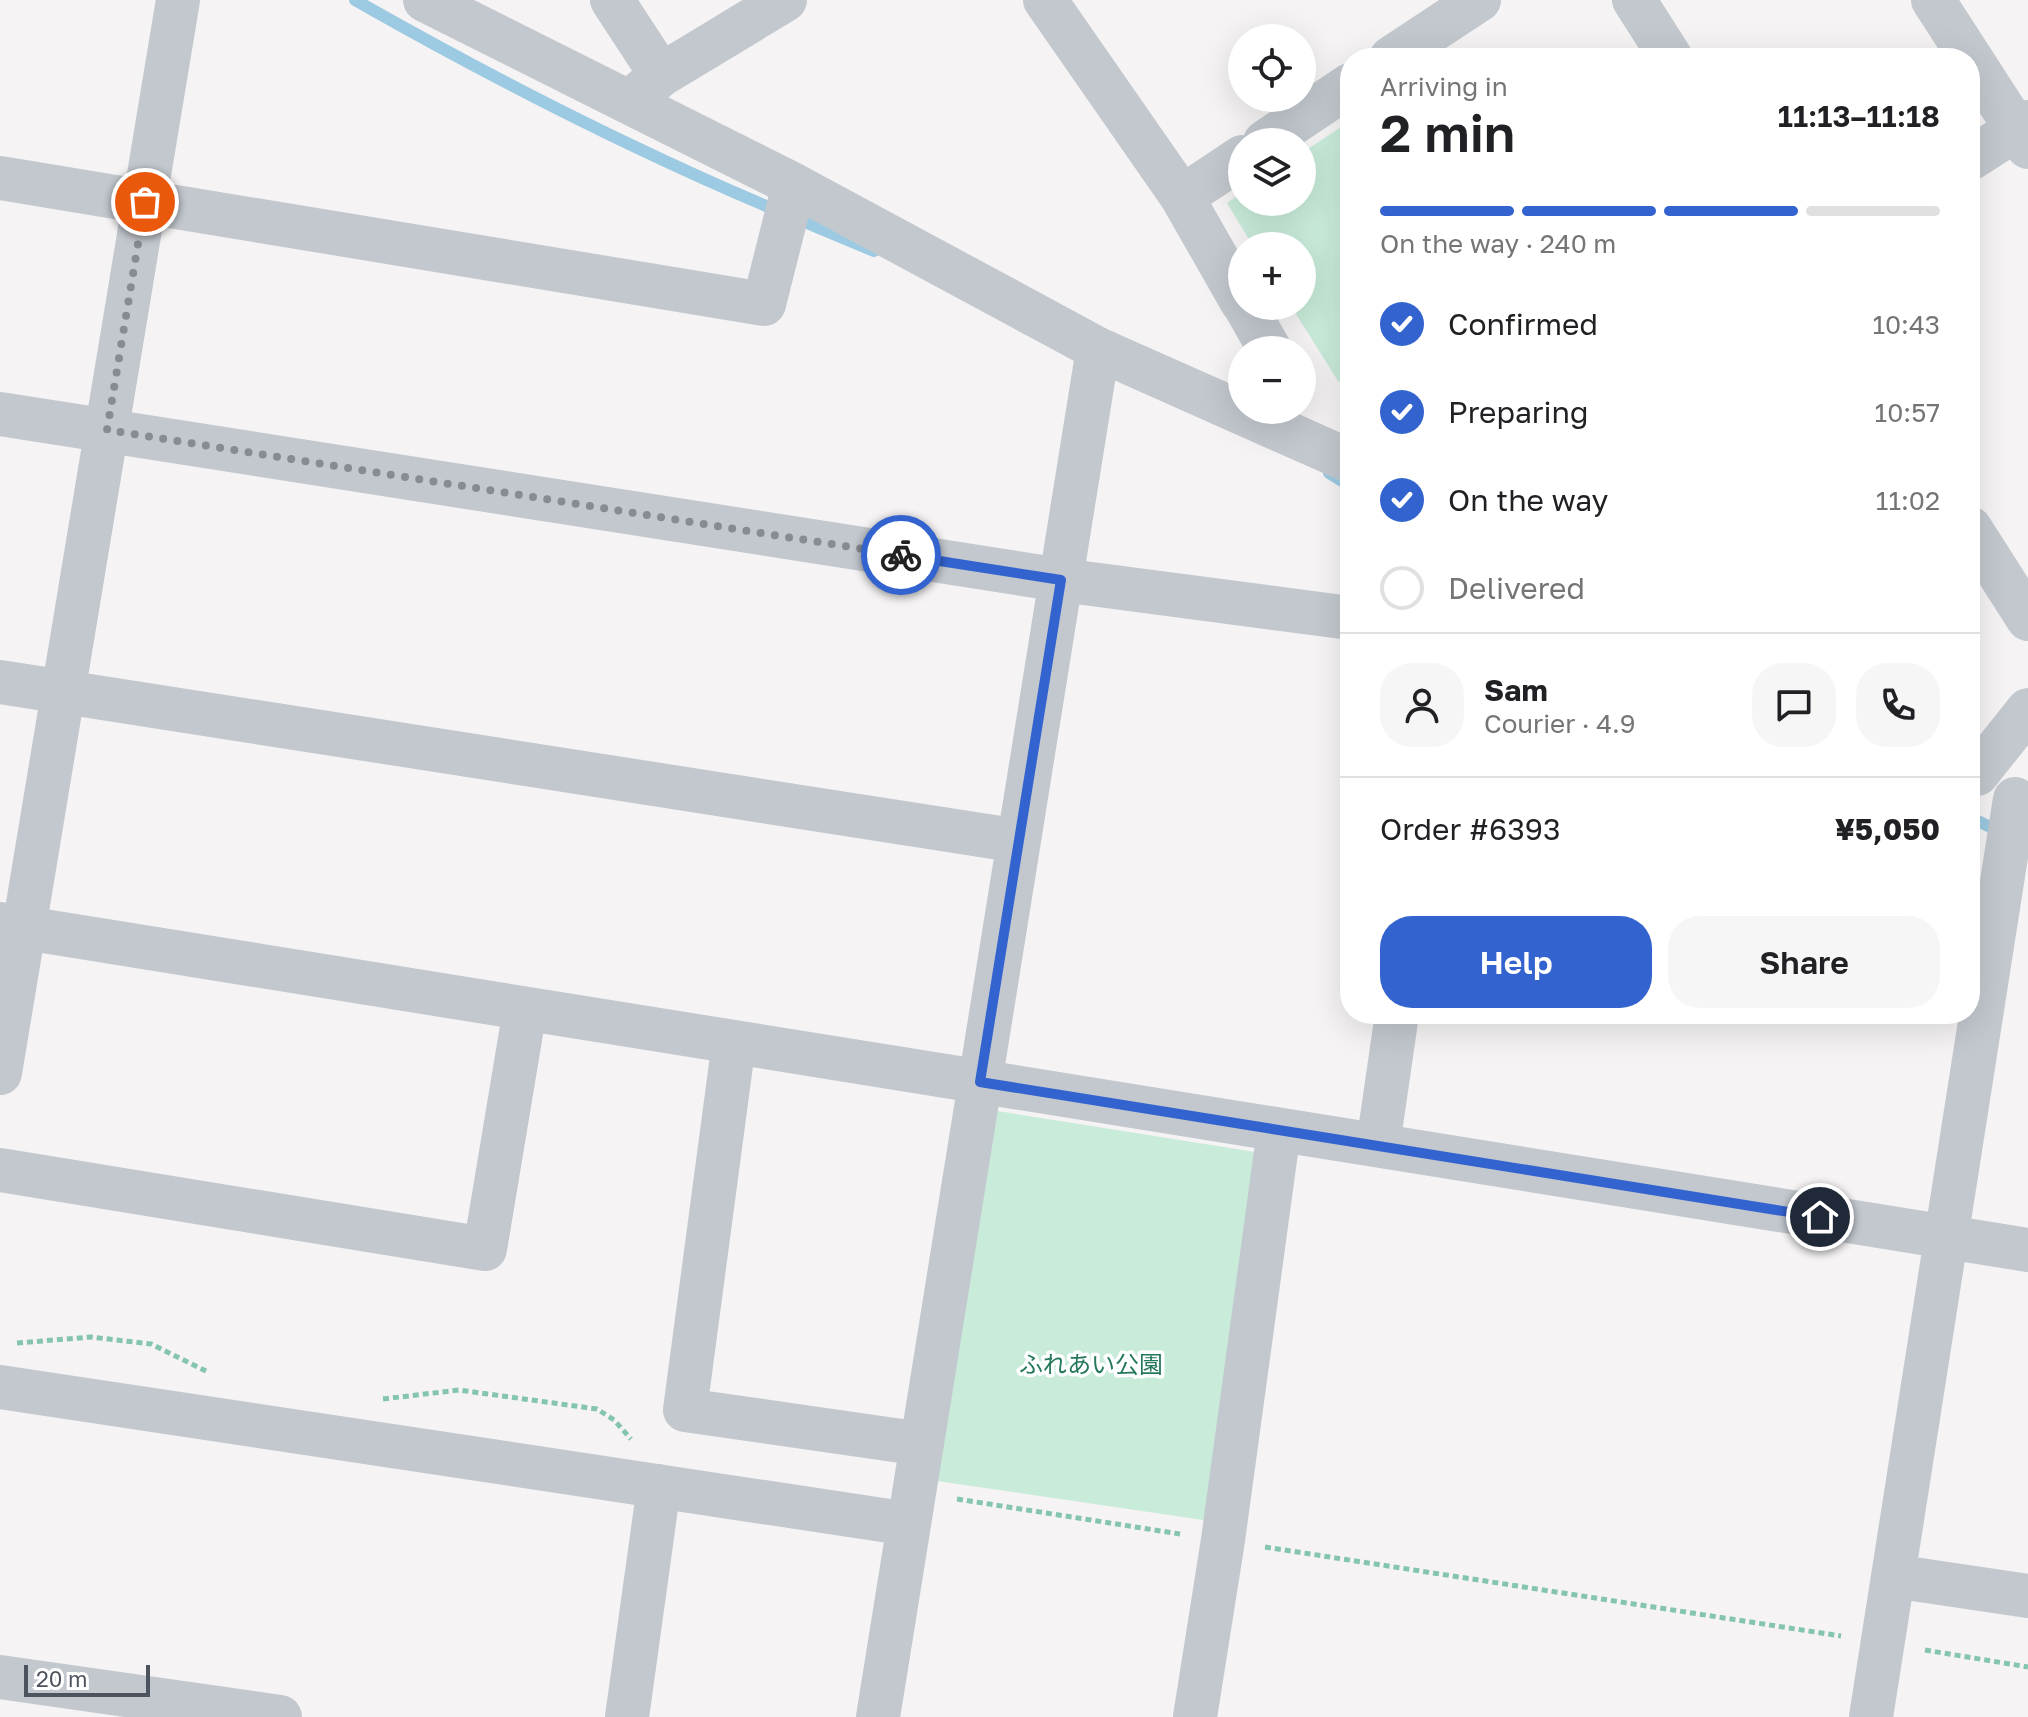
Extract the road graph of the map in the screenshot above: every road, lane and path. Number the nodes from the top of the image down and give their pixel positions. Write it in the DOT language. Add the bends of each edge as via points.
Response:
graph roads {
  1 [pos="178,0"];
  2 [pos="425,0"];
  3 [pos="612,0"];
  4 [pos="785,0"];
  5 [pos="1045,0"];
  6 [pos="1479,0"];
  7 [pos="1634,0"];
  8 [pos="1933,0"];
  9 [pos="1406,48"];
  10 [pos="1665,48"];
  11 [pos="1966,48"];
  12 [pos="1980,69"];
  13 [pos="645,88"];
  14 [pos="1340,92"];
  15 [pos="1286,128"];
  16 [pos="2024,133"];
  17 [pos="1980,154"];
  18 [pos="1228,166"];
  19 [pos="0,178"];
  20 [pos="794,185"];
  21 [pos="1182,197"];
  22 [pos="145,202"];
  23 [pos="1228,278"];
  24 [pos="1098,349"];
  25 [pos="0,414"];
  26 [pos="1314,424"];
  27 [pos="107,430"];
  28 [pos="1338,456"];
  29 [pos="1980,544"];
  30 [pos="1061,580"];
  31 [pos="1340,617"];
  32 [pos="2028,619"];
  33 [pos="0,682"];
  34 [pos="64,692"];
  35 [pos="2028,710"];
  36 [pos="1980,765"];
  37 [pos="1980,776"];
  38 [pos="2022,802"];
  39 [pos="1019,841"];
  40 [pos="12,926"];
  41 [pos="1980,981"];
  42 [pos="525,1009"];
  43 [pos="1396,1024"];
  44 [pos="1973,1024"];
  45 [pos="734,1042"];
  46 [pos="0,1073"];
  47 [pos="980,1082"];
  48 [pos="1279,1130"];
  49 [pos="1378,1145"];
  50 [pos="0,1170"];
  51 [pos="1946,1237"];
  52 [pos="2028,1250"];
  53 [pos="15,1343"];
  54 [pos="218,1378"];
  55 [pos="0,1387"];
  56 [pos="375,1400"];
  57 [pos="922,1444"];
  58 [pos="650,1467"];
  59 [pos="911,1508"];
  60 [pos="1223,1540"];
  61 [pos="1893,1576"];
  62 [pos="2028,1596"];
  63 [pos="1883,1643"];
  64 [pos="2028,1667"];
  65 [pos="23,1692"];
  66 [pos="280,1717"];
  67 [pos="627,1717"];
  68 [pos="878,1717"];
  69 [pos="1195,1717"];
  70 [pos="1871,1717"];
  1 -- 22 [label="street"];
  2 -- 13 [label="street"];
  3 -- 13 [label="street"];
  4 -- 13 [label="street"];
  5 -- 21 [label="street"];
  6 -- 9 [label="street"];
  7 -- 10 [label="street"];
  8 -- 11 [label="street"];
  12 -- 16 [label="street"];
  13 -- 20 [label="street"];
  14 -- 15 [label="street"];
  16 -- 17 [label="street"];
  18 -- 21 [label="street"];
  19 -- 22 [label="street"];
  20 -- 22 [label="street" via="764,304"];
  20 -- 24 [label="street"];
  21 -- 23 [label="street"];
  22 -- 27 [label="street"];
  24 -- 28 [label="street"];
  24 -- 30 [label="street"];
  25 -- 27 [label="street"];
  26 -- 28 [label="street"];
  27 -- 30 [label="street"];
  27 -- 34 [label="street"];
  29 -- 32 [label="street"];
  30 -- 31 [label="street"];
  30 -- 39 [label="street"];
  33 -- 34 [label="street"];
  34 -- 39 [label="street"];
  34 -- 40 [label="street"];
  35 -- 36 [label="street"];
  37 -- 38 [label="street"];
  38 -- 41 [label="street"];
  39 -- 47 [label="street"];
  40 -- 42 [label="street"];
  40 -- 46 [label="street"];
  42 -- 45 [label="street"];
  42 -- 50 [label="street" via="485,1249"];
  43 -- 49 [label="street"];
  44 -- 51 [label="street"];
  45 -- 47 [label="street"];
  45 -- 57 [label="street" via="685,1410"];
  47 -- 48 [label="street"];
  47 -- 57 [label="street"];
  48 -- 49 [label="street"];
  48 -- 60 [label="street"];
  49 -- 51 [label="street"];
  51 -- 52 [label="street"];
  51 -- 61 [label="street"];
  53 -- 54 [label="path" via="91,1337 151,1344"];
  55 -- 58 [label="street"];
  56 -- 58 [label="path" via="459,1390 597,1409 614,1420"];
  57 -- 59 [label="street"];
  58 -- 59 [label="street"];
  58 -- 67 [label="street"];
  59 -- 60 [label="path"];
  59 -- 68 [label="street"];
  60 -- 63 [label="path"];
  60 -- 69 [label="street"];
  61 -- 62 [label="street"];
  61 -- 63 [label="street"];
  63 -- 64 [label="path"];
  63 -- 70 [label="street"];
  65 -- 66 [label="street"];
}
